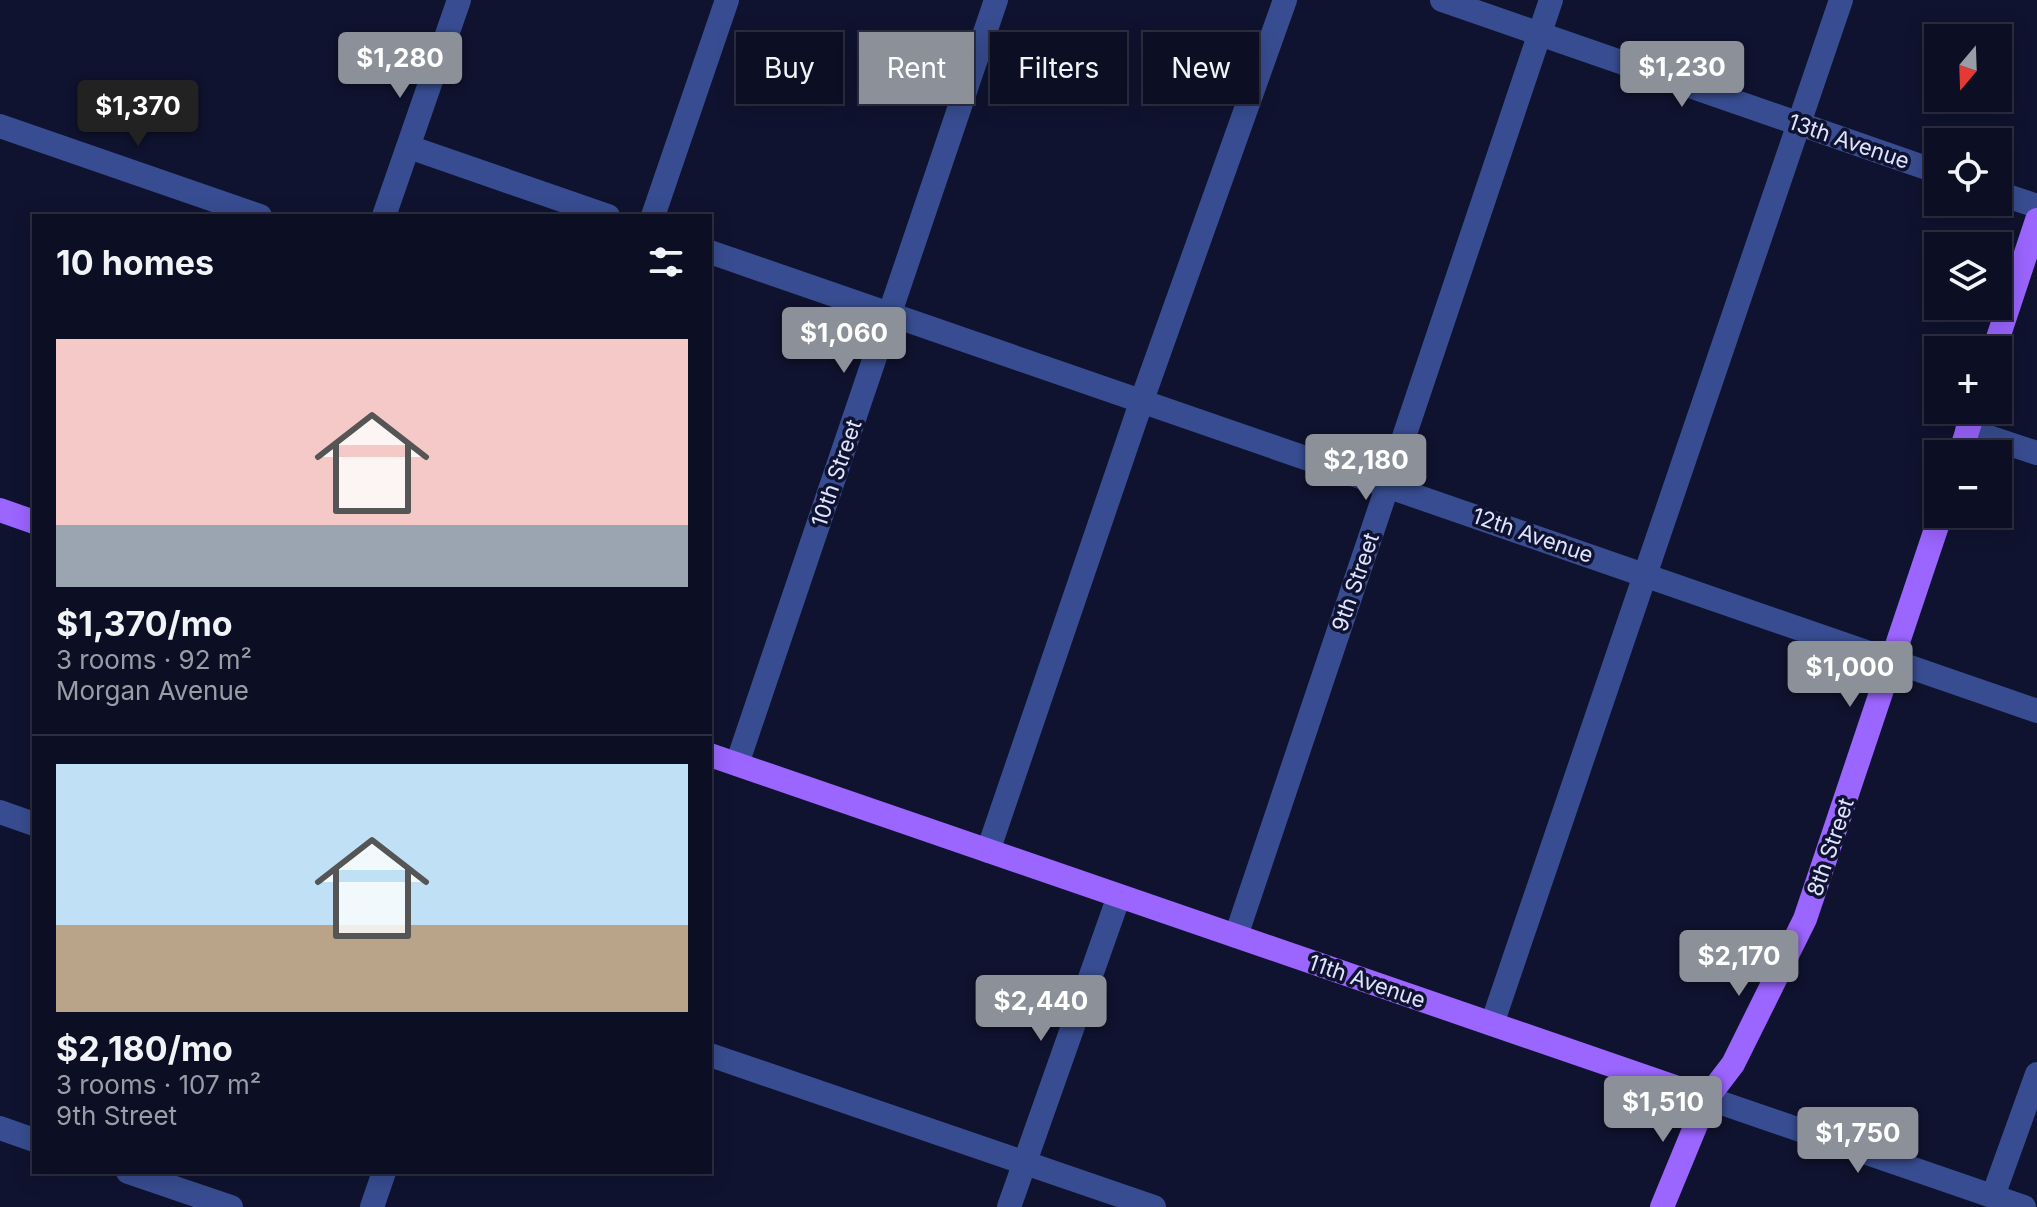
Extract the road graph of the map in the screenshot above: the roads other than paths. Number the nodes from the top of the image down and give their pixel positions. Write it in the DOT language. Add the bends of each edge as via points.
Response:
graph roads {
  1 [pos="459,0"];
  2 [pos="727,0"];
  3 [pos="996,0"];
  4 [pos="1285,0"];
  5 [pos="1442,0"];
  6 [pos="1551,0"];
  7 [pos="1841,0"];
  8 [pos="1539,34"];
  9 [pos="1800,125"];
  10 [pos="0,126"];
  11 [pos="409,147"];
  12 [pos="1924,167"];
  13 [pos="2012,198"];
  14 [pos="2037,206"];
  15 [pos="254,214"];
  16 [pos="385,214"];
  17 [pos="602,214"];
  18 [pos="654,214"];
  19 [pos="2037,220"];
  20 [pos="712,253"];
  21 [pos="890,315"];
  22 [pos="1999,336"];
  23 [pos="1142,400"];
  24 [pos="1979,424"];
  25 [pos="2037,453"];
  26 [pos="1387,483"];
  27 [pos="0,510"];
  28 [pos="32,521"];
  29 [pos="1936,528"];
  30 [pos="1648,575"];
  31 [pos="1892,661"];
  32 [pos="2037,711"];
  33 [pos="712,756"];
  34 [pos="737,764"];
  35 [pos="0,812"];
  36 [pos="32,823"];
  37 [pos="988,851"];
  38 [pos="1119,896"];
  39 [pos="1236,936"];
  40 [pos="1492,1024"];
  41 [pos="712,1056"];
  42 [pos="2037,1074"];
  43 [pos="1707,1098"];
  44 [pos="0,1128"];
  45 [pos="32,1139"];
  46 [pos="1025,1161"];
  47 [pos="134,1174"];
  48 [pos="383,1174"];
  49 [pos="1993,1196"];
  50 [pos="231,1207"];
  51 [pos="372,1207"];
  52 [pos="1009,1207"];
  53 [pos="1154,1207"];
  54 [pos="1662,1207"];
  55 [pos="2024,1207"];
  1 -- 11 [label="street"];
  2 -- 18 [label="street"];
  3 -- 21 [label="street, 10th Street"];
  4 -- 23 [label="street"];
  5 -- 8 [label="street, 13th Avenue"];
  6 -- 8 [label="street, 9th Street"];
  7 -- 9 [label="street"];
  8 -- 9 [label="street, 13th Avenue"];
  8 -- 26 [label="street, 9th Street"];
  9 -- 12 [label="street, 13th Avenue"];
  9 -- 30 [label="street"];
  10 -- 15 [label="street"];
  11 -- 16 [label="street"];
  11 -- 17 [label="street"];
  13 -- 14 [label="street"];
  19 -- 22 [label="main road"];
  20 -- 21 [label="street, 12th Avenue"];
  21 -- 23 [label="street, 12th Avenue"];
  21 -- 34 [label="street, 10th Street"];
  23 -- 26 [label="street, 12th Avenue"];
  23 -- 37 [label="street"];
  24 -- 25 [label="street"];
  26 -- 30 [label="street, 12th Avenue"];
  26 -- 39 [label="street, 9th Street"];
  27 -- 28 [label="main road"];
  29 -- 31 [label="main road, 8th Street"];
  30 -- 31 [label="street, 12th Avenue"];
  30 -- 40 [label="street"];
  31 -- 32 [label="street, 12th Avenue"];
  31 -- 43 [label="main road, 8th Street" via="1805,919 1733,1064"];
  33 -- 34 [label="main road, 11th Avenue"];
  34 -- 37 [label="main road, 11th Avenue"];
  35 -- 36 [label="street"];
  37 -- 38 [label="main road, 11th Avenue"];
  38 -- 39 [label="main road, 11th Avenue"];
  38 -- 46 [label="street"];
  39 -- 40 [label="main road, 11th Avenue"];
  40 -- 43 [label="main road, 11th Avenue"];
  41 -- 46 [label="street"];
  42 -- 49 [label="street"];
  43 -- 49 [label="street, 11th Avenue"];
  43 -- 54 [label="main road, 8th Street"];
  44 -- 45 [label="street"];
  46 -- 52 [label="street"];
  46 -- 53 [label="street"];
  47 -- 50 [label="street"];
  48 -- 51 [label="street"];
  49 -- 55 [label="street, 11th Avenue"];
}
